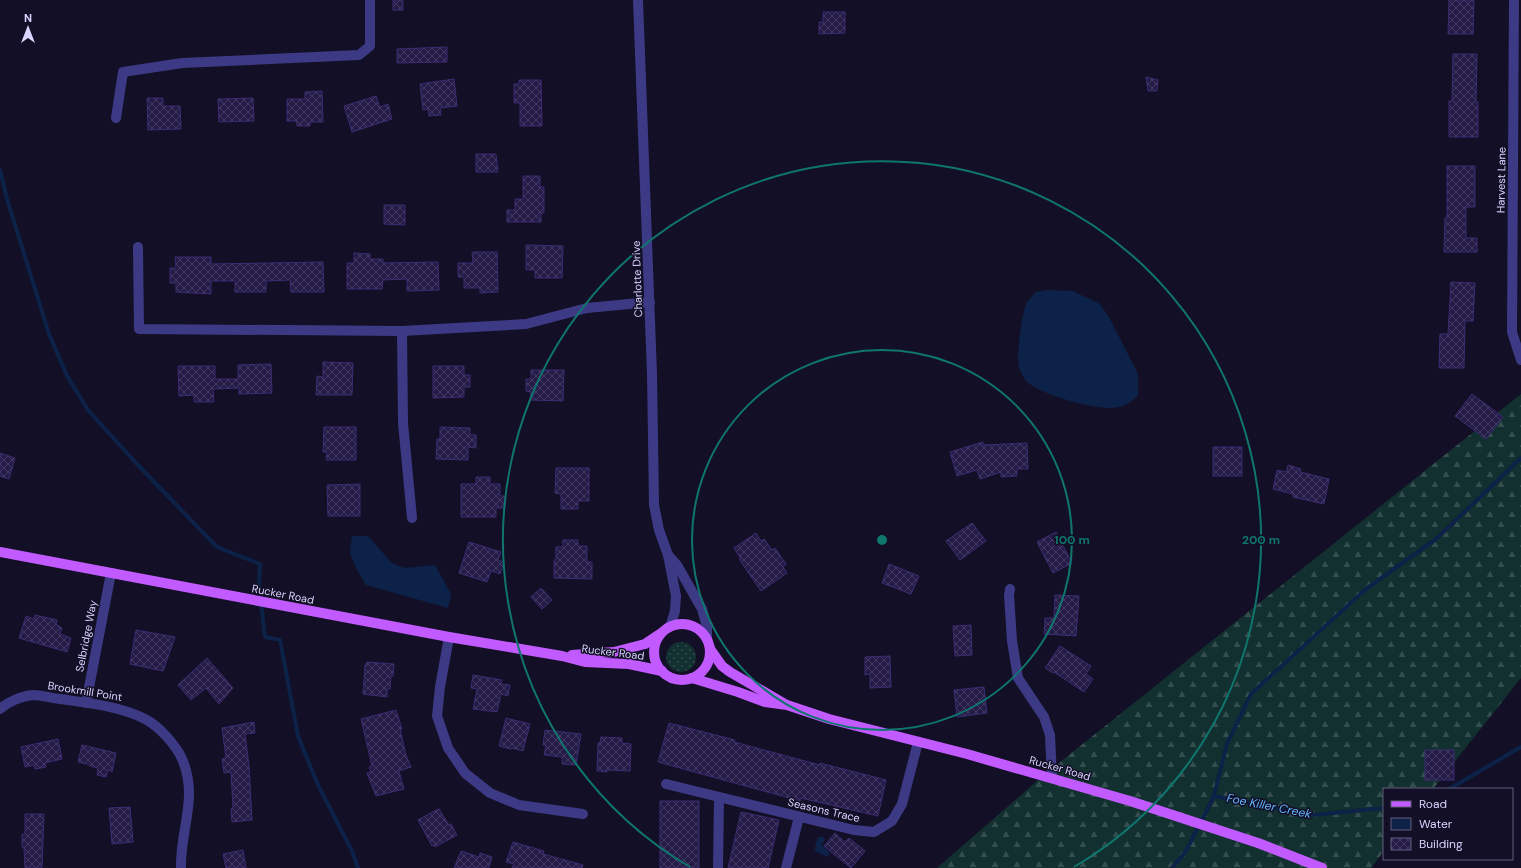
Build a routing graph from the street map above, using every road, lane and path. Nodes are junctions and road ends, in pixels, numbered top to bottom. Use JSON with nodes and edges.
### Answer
{"nodes":[{"id":1,"x":370,"y":0,"type":"edge"},
{"id":2,"x":638,"y":0,"type":"edge"},
{"id":3,"x":1514,"y":0,"type":"edge"},
{"id":4,"x":116,"y":118,"type":"dead end"},
{"id":5,"x":1517,"y":148,"type":"edge"},
{"id":6,"x":138,"y":247,"type":"dead end"},
{"id":7,"x":650,"y":302,"type":"junction"},
{"id":8,"x":402,"y":331,"type":"junction"},
{"id":9,"x":1521,"y":360,"type":"edge"},
{"id":10,"x":412,"y":518,"type":"dead end"},
{"id":11,"x":0,"y":552,"type":"edge"},
{"id":12,"x":668,"y":555,"type":"junction"},
{"id":13,"x":111,"y":573,"type":"junction"},
{"id":14,"x":1010,"y":589,"type":"dead end"},
{"id":15,"x":666,"y":630,"type":"junction"},
{"id":16,"x":449,"y":637,"type":"junction"},
{"id":17,"x":708,"y":644,"type":"junction"},
{"id":18,"x":562,"y":656,"type":"junction"},
{"id":19,"x":662,"y":671,"type":"junction"},
{"id":20,"x":692,"y":678,"type":"junction"},
{"id":21,"x":86,"y":703,"type":"junction"},
{"id":22,"x":786,"y":705,"type":"junction"},
{"id":23,"x":0,"y":708,"type":"edge"},
{"id":24,"x":918,"y":742,"type":"junction"},
{"id":25,"x":1052,"y":778,"type":"junction"},
{"id":26,"x":666,"y":784,"type":"dead end"},
{"id":27,"x":720,"y":797,"type":"junction"},
{"id":28,"x":583,"y":814,"type":"dead end"},
{"id":29,"x":799,"y":817,"type":"junction"},
{"id":30,"x":181,"y":868,"type":"edge"},
{"id":31,"x":718,"y":868,"type":"edge"},
{"id":32,"x":786,"y":868,"type":"edge"},
{"id":33,"x":1322,"y":868,"type":"edge"}],
"edges":[{"from":1,"to":4,"type":"street"},
{"from":2,"to":7,"type":"street","name":"Charlotte Drive"},
{"from":3,"to":5,"type":"street","name":"Harvest Lane"},
{"from":5,"to":9,"type":"street","name":"Harvest Lane"},
{"from":6,"to":8,"type":"street"},
{"from":7,"to":8,"type":"street"},
{"from":7,"to":12,"type":"street","name":"Charlotte Drive"},
{"from":8,"to":10,"type":"street"},
{"from":11,"to":13,"type":"main road","name":"Rucker Road"},
{"from":12,"to":15,"type":"street","name":"Charlotte Drive"},
{"from":12,"to":17,"type":"street","name":"Charlotte Drive"},
{"from":13,"to":16,"type":"main road","name":"Rucker Road"},
{"from":13,"to":21,"type":"street","name":"Selbridge Way"},
{"from":14,"to":25,"type":"street"},
{"from":15,"to":17,"type":"main road"},
{"from":15,"to":18,"type":"main road","name":"Rucker Road"},
{"from":15,"to":19,"type":"main road"},
{"from":16,"to":18,"type":"main road","name":"Rucker Road"},
{"from":16,"to":28,"type":"street"},
{"from":17,"to":20,"type":"main road"},
{"from":17,"to":22,"type":"main road","name":"Rucker Road"},
{"from":18,"to":19,"type":"main road","name":"Rucker Road"},
{"from":19,"to":20,"type":"main road"},
{"from":20,"to":22,"type":"main road","name":"Rucker Road"},
{"from":21,"to":23,"type":"street","name":"Brookmill Point"},
{"from":21,"to":30,"type":"street","name":"Brookmill Point"},
{"from":22,"to":24,"type":"main road","name":"Rucker Road"},
{"from":24,"to":25,"type":"main road","name":"Rucker Road"},
{"from":24,"to":29,"type":"street","name":"Seasons Trace"},
{"from":25,"to":33,"type":"main road","name":"Rucker Road"},
{"from":26,"to":27,"type":"street","name":"Seasons Trace"},
{"from":27,"to":29,"type":"street","name":"Seasons Trace"},
{"from":27,"to":31,"type":"street"},
{"from":29,"to":32,"type":"street"}]}
